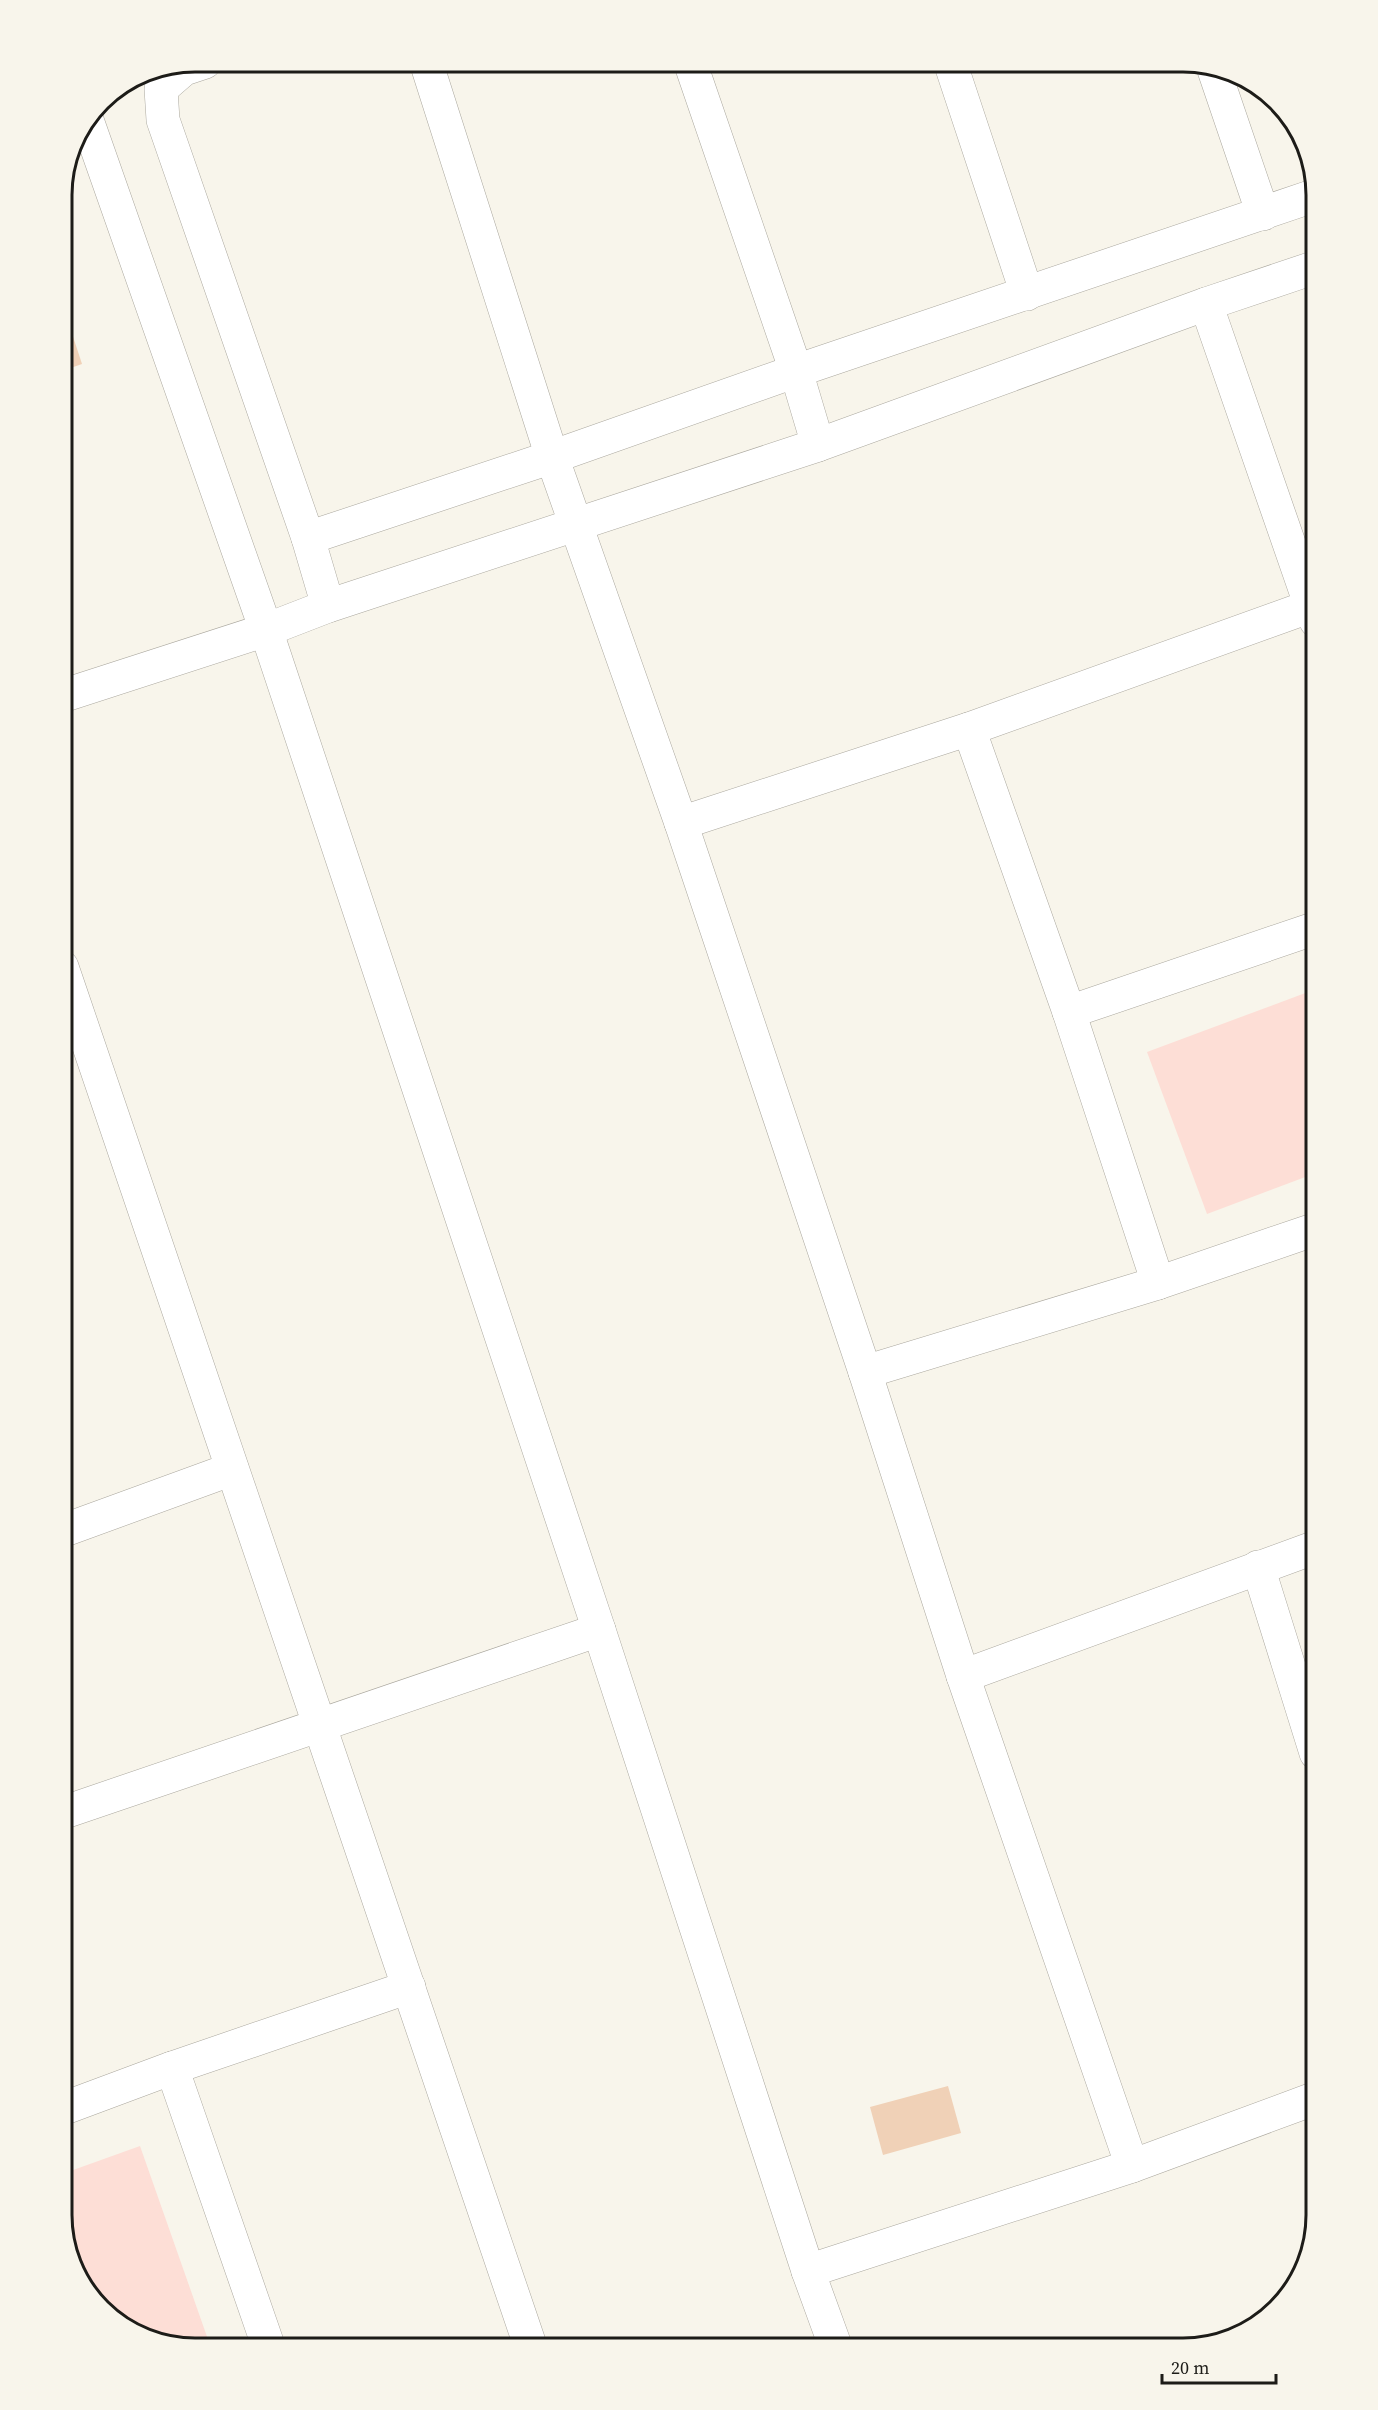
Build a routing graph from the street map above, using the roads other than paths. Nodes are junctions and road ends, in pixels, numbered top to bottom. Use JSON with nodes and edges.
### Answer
{"nodes":[{"id":1,"x":429,"y":72,"type":"edge"},
{"id":2,"x":693,"y":72,"type":"edge"},
{"id":3,"x":953,"y":72,"type":"edge"},
{"id":4,"x":179,"y":73,"type":"edge"},
{"id":5,"x":1216,"y":77,"type":"edge"},
{"id":6,"x":91,"y":131,"type":"edge"},
{"id":7,"x":1306,"y":199,"type":"edge"},
{"id":8,"x":1263,"y":214,"type":"junction"},
{"id":9,"x":1306,"y":271,"type":"edge"},
{"id":10,"x":1027,"y":294,"type":"junction"},
{"id":11,"x":1206,"y":304,"type":"junction"},
{"id":12,"x":796,"y":371,"type":"junction"},
{"id":13,"x":818,"y":445,"type":"junction"},
{"id":14,"x":552,"y":457,"type":"junction"},
{"id":15,"x":576,"y":525,"type":"junction"},
{"id":16,"x":308,"y":538,"type":"junction"},
{"id":17,"x":1306,"y":590,"type":"edge"},
{"id":18,"x":328,"y":606,"type":"junction"},
{"id":19,"x":1306,"y":616,"type":"edge"},
{"id":20,"x":266,"y":630,"type":"junction"},
{"id":21,"x":72,"y":693,"type":"edge"},
{"id":22,"x":969,"y":729,"type":"junction"},
{"id":23,"x":681,"y":823,"type":"junction"},
{"id":24,"x":1306,"y":932,"type":"edge"},
{"id":25,"x":72,"y":1002,"type":"edge"},
{"id":26,"x":1069,"y":1012,"type":"junction"},
{"id":27,"x":1306,"y":1233,"type":"edge"},
{"id":28,"x":1158,"y":1283,"type":"junction"},
{"id":29,"x":865,"y":1372,"type":"junction"},
{"id":30,"x":232,"y":1469,"type":"junction"},
{"id":31,"x":72,"y":1527,"type":"edge"},
{"id":32,"x":1306,"y":1551,"type":"edge"},
{"id":33,"x":1258,"y":1567,"type":"junction"},
{"id":34,"x":599,"y":1630,"type":"junction"},
{"id":35,"x":963,"y":1676,"type":"junction"},
{"id":36,"x":1306,"y":1718,"type":"edge"},
{"id":37,"x":320,"y":1724,"type":"junction"},
{"id":38,"x":72,"y":1810,"type":"edge"},
{"id":39,"x":409,"y":1987,"type":"junction"},
{"id":40,"x":172,"y":2068,"type":"junction"},
{"id":41,"x":1306,"y":2102,"type":"edge"},
{"id":42,"x":72,"y":2105,"type":"edge"},
{"id":43,"x":1132,"y":2166,"type":"junction"},
{"id":44,"x":808,"y":2271,"type":"junction"},
{"id":45,"x":266,"y":2338,"type":"edge"},
{"id":46,"x":528,"y":2338,"type":"edge"},
{"id":47,"x":832,"y":2338,"type":"edge"}],
"edges":[{"from":1,"to":14,"type":"street"},
{"from":2,"to":12,"type":"street"},
{"from":3,"to":10,"type":"street"},
{"from":4,"to":16,"type":"street"},
{"from":5,"to":8,"type":"street"},
{"from":6,"to":20,"type":"street"},
{"from":7,"to":8,"type":"street"},
{"from":8,"to":10,"type":"street"},
{"from":9,"to":11,"type":"street"},
{"from":10,"to":12,"type":"street"},
{"from":11,"to":13,"type":"street"},
{"from":11,"to":17,"type":"street"},
{"from":12,"to":13,"type":"street"},
{"from":12,"to":14,"type":"street"},
{"from":13,"to":15,"type":"street"},
{"from":14,"to":15,"type":"street"},
{"from":14,"to":16,"type":"street"},
{"from":15,"to":18,"type":"street"},
{"from":15,"to":23,"type":"street"},
{"from":16,"to":18,"type":"street"},
{"from":18,"to":20,"type":"street"},
{"from":19,"to":22,"type":"street"},
{"from":20,"to":21,"type":"street"},
{"from":20,"to":34,"type":"street"},
{"from":22,"to":23,"type":"street"},
{"from":22,"to":26,"type":"street"},
{"from":23,"to":29,"type":"street"},
{"from":24,"to":26,"type":"street"},
{"from":25,"to":30,"type":"street"},
{"from":26,"to":28,"type":"street"},
{"from":27,"to":28,"type":"street"},
{"from":28,"to":29,"type":"street"},
{"from":29,"to":35,"type":"street"},
{"from":30,"to":31,"type":"street"},
{"from":30,"to":37,"type":"street"},
{"from":32,"to":33,"type":"street"},
{"from":33,"to":35,"type":"street"},
{"from":33,"to":36,"type":"street"},
{"from":34,"to":37,"type":"street"},
{"from":34,"to":44,"type":"street"},
{"from":35,"to":43,"type":"street"},
{"from":37,"to":38,"type":"street"},
{"from":37,"to":39,"type":"street"},
{"from":39,"to":40,"type":"street"},
{"from":39,"to":46,"type":"street"},
{"from":40,"to":42,"type":"street"},
{"from":40,"to":45,"type":"street"},
{"from":41,"to":43,"type":"street"},
{"from":43,"to":44,"type":"street"},
{"from":44,"to":47,"type":"street"}]}
